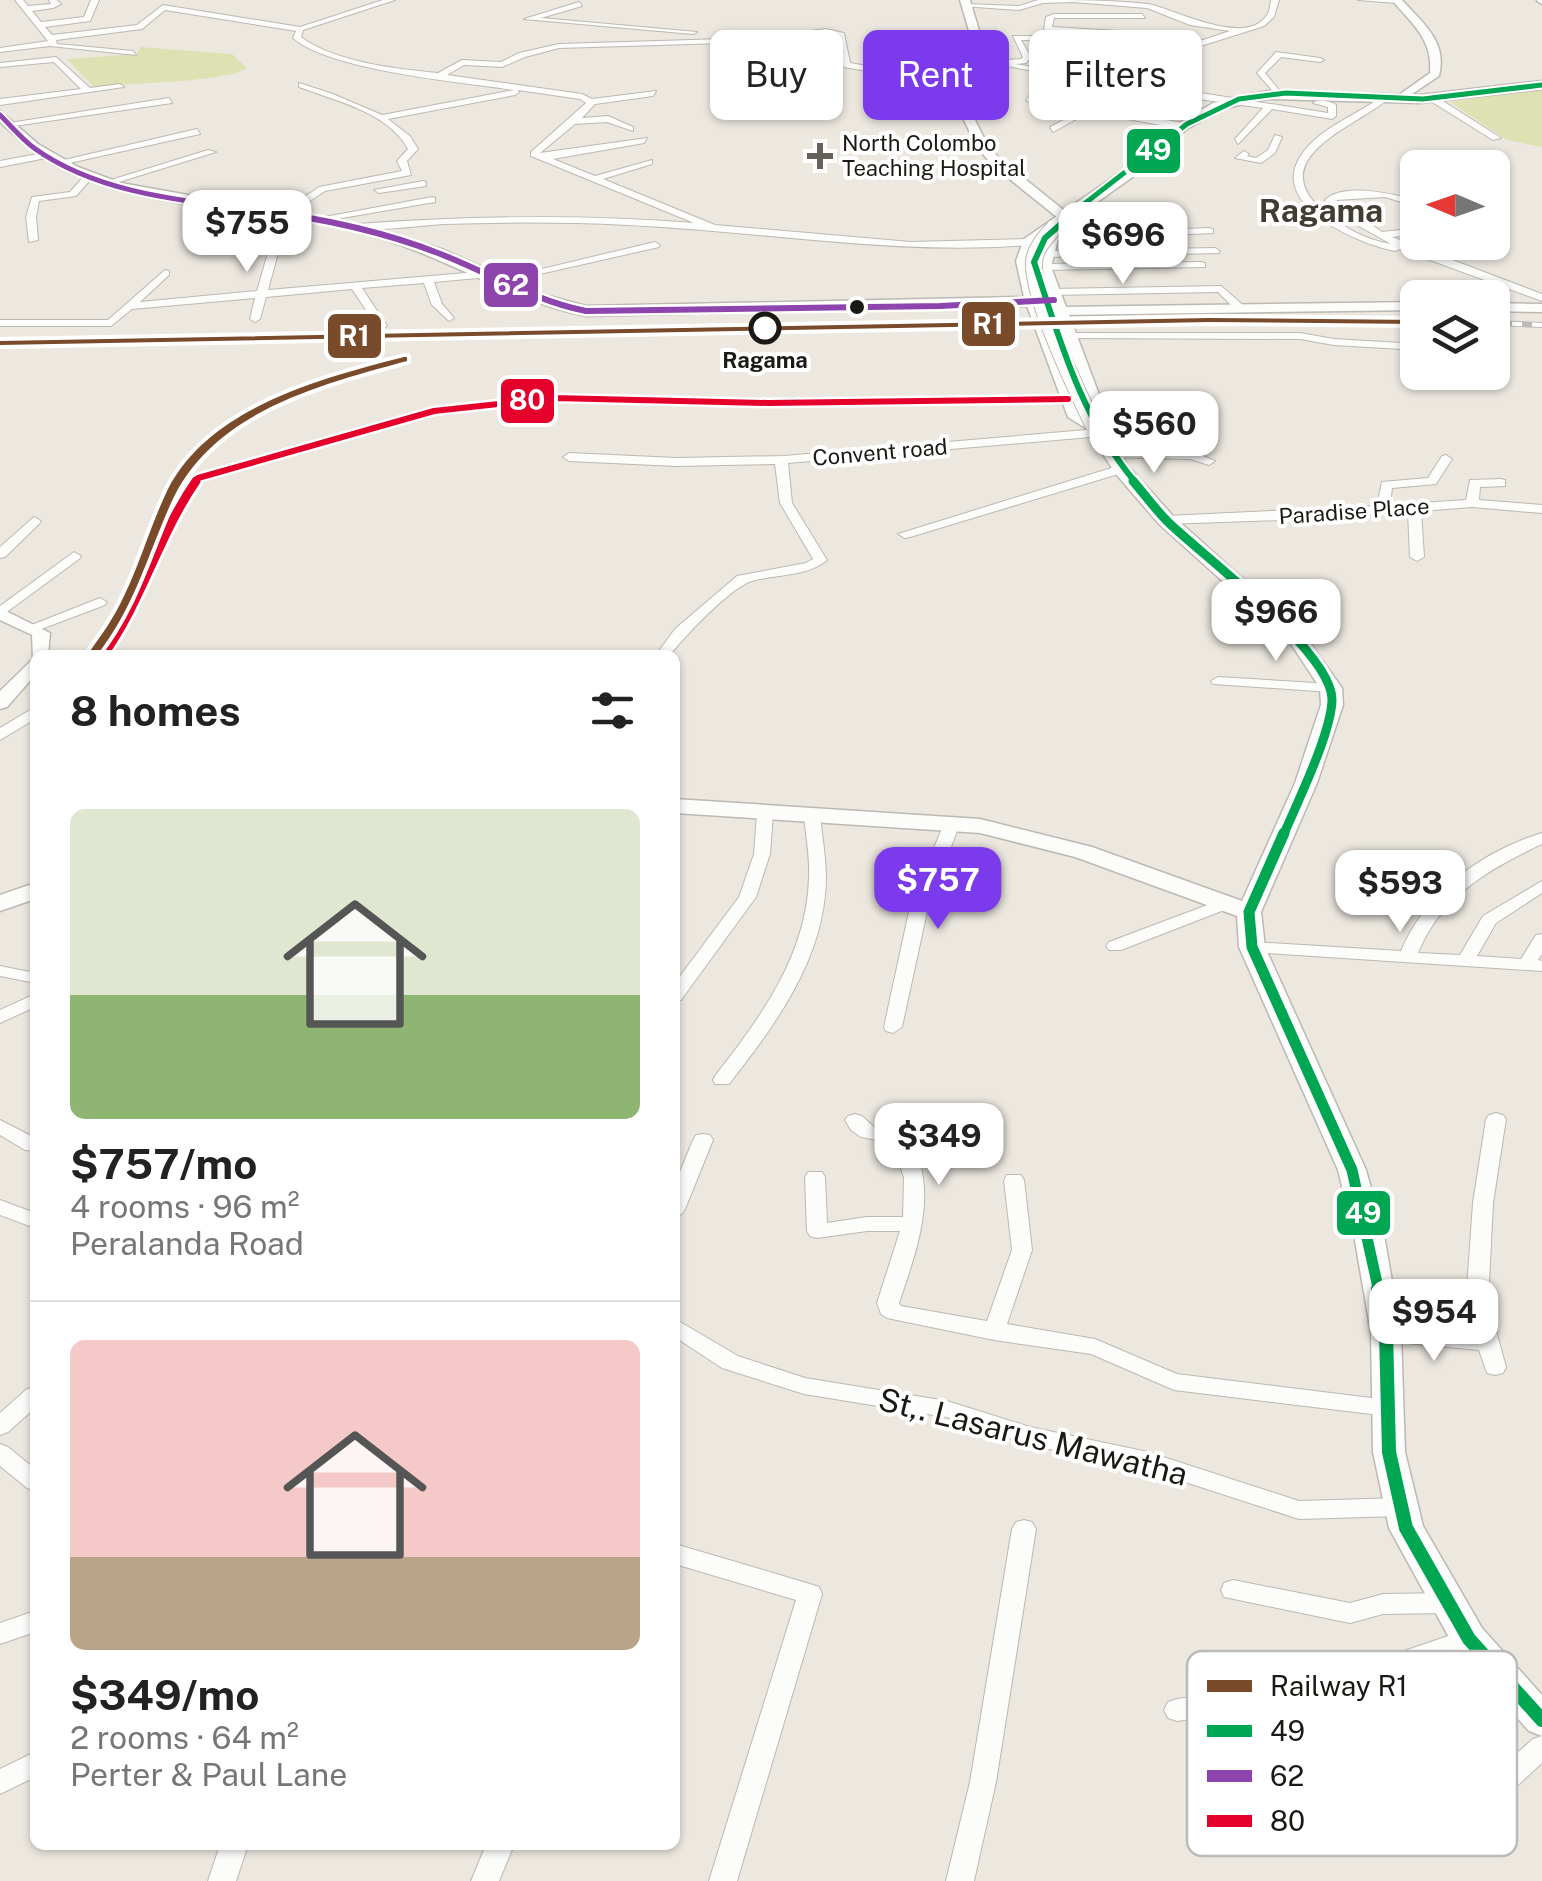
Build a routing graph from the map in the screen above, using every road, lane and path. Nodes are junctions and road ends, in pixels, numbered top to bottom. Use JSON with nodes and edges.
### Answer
{"nodes":[{"id":1,"x":19,"y":0,"type":"edge"},
{"id":2,"x":53,"y":0,"type":"edge"},
{"id":3,"x":95,"y":0,"type":"edge"},
{"id":4,"x":174,"y":0,"type":"edge"},
{"id":5,"x":392,"y":0,"type":"edge"},
{"id":6,"x":1275,"y":0,"type":"edge"},
{"id":7,"x":1362,"y":0,"type":"edge"},
{"id":8,"x":1397,"y":0,"type":"edge"},
{"id":9,"x":966,"y":3,"type":"edge"},
{"id":10,"x":579,"y":4,"type":"dead end"},
{"id":11,"x":163,"y":8,"type":"junction"},
{"id":12,"x":1000,"y":8,"type":"junction"},
{"id":13,"x":26,"y":9,"type":"junction"},
{"id":14,"x":1142,"y":16,"type":"dead end"},
{"id":15,"x":39,"y":25,"type":"junction"},
{"id":16,"x":300,"y":29,"type":"junction"},
{"id":17,"x":974,"y":30,"type":"edge"},
{"id":18,"x":1051,"y":30,"type":"edge"},
{"id":19,"x":1242,"y":31,"type":"junction"},
{"id":20,"x":710,"y":33,"type":"edge"},
{"id":21,"x":1029,"y":37,"type":"edge"},
{"id":22,"x":1016,"y":38,"type":"junction"},
{"id":23,"x":710,"y":40,"type":"edge"},
{"id":24,"x":51,"y":42,"type":"junction"},
{"id":25,"x":1202,"y":43,"type":"edge"},
{"id":26,"x":0,"y":50,"type":"edge"},
{"id":27,"x":133,"y":53,"type":"dead end"},
{"id":28,"x":843,"y":55,"type":"edge"},
{"id":29,"x":1320,"y":60,"type":"dead end"},
{"id":30,"x":1009,"y":64,"type":"edge"},
{"id":31,"x":0,"y":65,"type":"edge"},
{"id":32,"x":863,"y":69,"type":"edge"},
{"id":33,"x":440,"y":76,"type":"junction"},
{"id":34,"x":302,"y":85,"type":"dead end"},
{"id":35,"x":1542,"y":85,"type":"edge"},
{"id":36,"x":120,"y":86,"type":"dead end"},
{"id":37,"x":588,"y":86,"type":"dead end"},
{"id":38,"x":633,"y":88,"type":"dead end"},
{"id":39,"x":88,"y":91,"type":"junction"},
{"id":40,"x":522,"y":91,"type":"junction"},
{"id":41,"x":653,"y":92,"type":"dead end"},
{"id":42,"x":1279,"y":95,"type":"junction"},
{"id":43,"x":1202,"y":97,"type":"edge"},
{"id":44,"x":583,"y":98,"type":"junction"},
{"id":45,"x":1432,"y":98,"type":"junction"},
{"id":46,"x":1384,"y":99,"type":"junction"},
{"id":47,"x":1400,"y":99,"type":"junction"},
{"id":48,"x":1232,"y":101,"type":"junction"},
{"id":49,"x":0,"y":102,"type":"edge"},
{"id":50,"x":1317,"y":103,"type":"dead end"},
{"id":51,"x":169,"y":105,"type":"dead end"},
{"id":52,"x":1268,"y":106,"type":"junction"},
{"id":53,"x":378,"y":118,"type":"junction"},
{"id":54,"x":970,"y":120,"type":"edge"},
{"id":55,"x":1068,"y":120,"type":"edge"},
{"id":56,"x":1130,"y":120,"type":"edge"},
{"id":57,"x":1139,"y":120,"type":"edge"},
{"id":58,"x":568,"y":122,"type":"junction"},
{"id":59,"x":1160,"y":123,"type":"junction"},
{"id":60,"x":8,"y":125,"type":"edge"},
{"id":61,"x":1183,"y":126,"type":"junction"},
{"id":62,"x":1116,"y":127,"type":"dead end"},
{"id":63,"x":630,"y":129,"type":"dead end"},
{"id":64,"x":1054,"y":129,"type":"dead end"},
{"id":65,"x":198,"y":132,"type":"dead end"},
{"id":66,"x":1143,"y":132,"type":"dead end"},
{"id":67,"x":1278,"y":138,"type":"dead end"},
{"id":68,"x":1496,"y":138,"type":"dead end"},
{"id":69,"x":644,"y":140,"type":"dead end"},
{"id":70,"x":1238,"y":141,"type":"dead end"},
{"id":71,"x":211,"y":152,"type":"dead end"},
{"id":72,"x":1244,"y":154,"type":"dead end"},
{"id":73,"x":540,"y":158,"type":"junction"},
{"id":74,"x":49,"y":159,"type":"junction"},
{"id":75,"x":649,"y":162,"type":"dead end"},
{"id":76,"x":0,"y":164,"type":"edge"},
{"id":77,"x":88,"y":177,"type":"junction"},
{"id":78,"x":597,"y":178,"type":"junction"},
{"id":79,"x":106,"y":183,"type":"junction"},
{"id":80,"x":423,"y":184,"type":"dead end"},
{"id":81,"x":320,"y":190,"type":"junction"},
{"id":82,"x":1400,"y":198,"type":"edge"},
{"id":83,"x":432,"y":200,"type":"dead end"},
{"id":84,"x":289,"y":212,"type":"junction"},
{"id":85,"x":319,"y":219,"type":"junction"},
{"id":86,"x":357,"y":227,"type":"junction"},
{"id":87,"x":1059,"y":227,"type":"junction"},
{"id":88,"x":714,"y":228,"type":"junction"},
{"id":89,"x":1209,"y":230,"type":"dead end"},
{"id":90,"x":1400,"y":233,"type":"edge"},
{"id":91,"x":1382,"y":236,"type":"junction"},
{"id":92,"x":1125,"y":237,"type":"junction"},
{"id":93,"x":33,"y":240,"type":"dead end"},
{"id":94,"x":276,"y":242,"type":"dead end"},
{"id":95,"x":1029,"y":242,"type":"junction"},
{"id":96,"x":1400,"y":244,"type":"edge"},
{"id":97,"x":656,"y":245,"type":"dead end"},
{"id":98,"x":1400,"y":248,"type":"edge"},
{"id":99,"x":1214,"y":252,"type":"dead end"},
{"id":100,"x":1133,"y":253,"type":"junction"},
{"id":101,"x":1045,"y":260,"type":"junction"},
{"id":102,"x":1442,"y":260,"type":"edge"},
{"id":103,"x":1201,"y":265,"type":"dead end"},
{"id":104,"x":1140,"y":266,"type":"junction"},
{"id":105,"x":165,"y":273,"type":"dead end"},
{"id":106,"x":494,"y":277,"type":"junction"},
{"id":107,"x":427,"y":278,"type":"junction"},
{"id":108,"x":354,"y":285,"type":"junction"},
{"id":109,"x":1194,"y":286,"type":"junction"},
{"id":110,"x":1151,"y":288,"type":"junction"},
{"id":111,"x":264,"y":293,"type":"junction"},
{"id":112,"x":1054,"y":298,"type":"junction"},
{"id":113,"x":1542,"y":298,"type":"edge"},
{"id":114,"x":128,"y":306,"type":"junction"},
{"id":115,"x":1034,"y":306,"type":"junction"},
{"id":116,"x":1400,"y":306,"type":"edge"},
{"id":117,"x":1510,"y":307,"type":"edge"},
{"id":118,"x":1240,"y":308,"type":"junction"},
{"id":119,"x":1542,"y":308,"type":"edge"},
{"id":120,"x":1200,"y":309,"type":"junction"},
{"id":121,"x":1162,"y":310,"type":"junction"},
{"id":122,"x":449,"y":318,"type":"dead end"},
{"id":123,"x":255,"y":319,"type":"dead end"},
{"id":124,"x":0,"y":323,"type":"edge"},
{"id":125,"x":382,"y":326,"type":"dead end"},
{"id":126,"x":1068,"y":336,"type":"junction"},
{"id":127,"x":1400,"y":346,"type":"edge"},
{"id":128,"x":1068,"y":399,"type":"junction"},
{"id":129,"x":1106,"y":446,"type":"junction"},
{"id":130,"x":569,"y":457,"type":"dead end"},
{"id":131,"x":1446,"y":459,"type":"dead end"},
{"id":132,"x":784,"y":460,"type":"junction"},
{"id":133,"x":1209,"y":461,"type":"dead end"},
{"id":134,"x":1501,"y":483,"type":"dead end"},
{"id":135,"x":1472,"y":504,"type":"junction"},
{"id":136,"x":1414,"y":506,"type":"junction"},
{"id":137,"x":1383,"y":507,"type":"junction"},
{"id":138,"x":1542,"y":509,"type":"edge"},
{"id":139,"x":1166,"y":520,"type":"junction"},
{"id":140,"x":34,"y":521,"type":"dead end"},
{"id":141,"x":906,"y":534,"type":"dead end"},
{"id":142,"x":0,"y":554,"type":"edge"},
{"id":143,"x":74,"y":556,"type":"dead end"},
{"id":144,"x":1417,"y":558,"type":"dead end"},
{"id":145,"x":100,"y":602,"type":"dead end"},
{"id":146,"x":0,"y":613,"type":"edge"},
{"id":147,"x":31,"y":628,"type":"junction"},
{"id":148,"x":39,"y":650,"type":"edge"},
{"id":149,"x":108,"y":650,"type":"edge"},
{"id":150,"x":667,"y":650,"type":"edge"},
{"id":151,"x":30,"y":669,"type":"edge"},
{"id":152,"x":1218,"y":681,"type":"dead end"},
{"id":153,"x":1331,"y":688,"type":"junction"},
{"id":154,"x":0,"y":702,"type":"edge"},
{"id":155,"x":30,"y":715,"type":"edge"},
{"id":156,"x":0,"y":735,"type":"edge"},
{"id":157,"x":680,"y":806,"type":"edge"},
{"id":158,"x":766,"y":813,"type":"junction"},
{"id":159,"x":812,"y":816,"type":"junction"},
{"id":160,"x":951,"y":826,"type":"junction"},
{"id":161,"x":1542,"y":838,"type":"edge"},
{"id":162,"x":1542,"y":886,"type":"edge"},
{"id":163,"x":30,"y":892,"type":"edge"},
{"id":164,"x":0,"y":904,"type":"edge"},
{"id":165,"x":1238,"y":908,"type":"junction"},
{"id":166,"x":1542,"y":938,"type":"edge"},
{"id":167,"x":1115,"y":946,"type":"dead end"},
{"id":168,"x":1252,"y":947,"type":"junction"},
{"id":169,"x":1467,"y":958,"type":"junction"},
{"id":170,"x":1408,"y":960,"type":"junction"},
{"id":171,"x":1534,"y":965,"type":"edge"},
{"id":172,"x":0,"y":971,"type":"edge"},
{"id":173,"x":30,"y":977,"type":"edge"},
{"id":174,"x":680,"y":989,"type":"edge"},
{"id":175,"x":30,"y":1002,"type":"edge"},
{"id":176,"x":0,"y":1017,"type":"edge"},
{"id":177,"x":893,"y":1027,"type":"dead end"},
{"id":178,"x":722,"y":1080,"type":"dead end"},
{"id":179,"x":1496,"y":1119,"type":"dead end"},
{"id":180,"x":856,"y":1120,"type":"dead end"},
{"id":181,"x":0,"y":1126,"type":"edge"},
{"id":182,"x":703,"y":1140,"type":"dead end"},
{"id":183,"x":30,"y":1143,"type":"edge"},
{"id":184,"x":815,"y":1176,"type":"dead end"},
{"id":185,"x":1014,"y":1180,"type":"dead end"},
{"id":186,"x":680,"y":1197,"type":"edge"},
{"id":187,"x":0,"y":1207,"type":"edge"},
{"id":188,"x":30,"y":1219,"type":"edge"},
{"id":189,"x":914,"y":1224,"type":"junction"},
{"id":190,"x":680,"y":1330,"type":"edge"},
{"id":191,"x":994,"y":1332,"type":"junction"},
{"id":192,"x":1386,"y":1332,"type":"junction"},
{"id":193,"x":1488,"y":1343,"type":"junction"},
{"id":194,"x":1495,"y":1367,"type":"dead end"},
{"id":195,"x":30,"y":1399,"type":"edge"},
{"id":196,"x":1388,"y":1408,"type":"junction"},
{"id":197,"x":0,"y":1426,"type":"edge"},
{"id":198,"x":0,"y":1452,"type":"edge"},
{"id":199,"x":30,"y":1478,"type":"edge"},
{"id":200,"x":1401,"y":1507,"type":"junction"},
{"id":201,"x":1024,"y":1529,"type":"dead end"},
{"id":202,"x":680,"y":1555,"type":"edge"},
{"id":203,"x":1232,"y":1590,"type":"dead end"},
{"id":204,"x":1448,"y":1603,"type":"junction"},
{"id":205,"x":30,"y":1623,"type":"edge"},
{"id":206,"x":0,"y":1634,"type":"edge"},
{"id":207,"x":1468,"y":1640,"type":"junction"},
{"id":208,"x":1436,"y":1651,"type":"edge"},
{"id":209,"x":1478,"y":1651,"type":"edge"},
{"id":210,"x":1517,"y":1693,"type":"edge"},
{"id":211,"x":1187,"y":1709,"type":"edge"},
{"id":212,"x":1177,"y":1710,"type":"dead end"},
{"id":213,"x":1542,"y":1720,"type":"edge"},
{"id":214,"x":1542,"y":1746,"type":"edge"},
{"id":215,"x":30,"y":1767,"type":"edge"},
{"id":216,"x":1517,"y":1769,"type":"edge"},
{"id":217,"x":0,"y":1782,"type":"edge"},
{"id":218,"x":232,"y":1850,"type":"edge"},
{"id":219,"x":498,"y":1850,"type":"edge"},
{"id":220,"x":222,"y":1881,"type":"edge"},
{"id":221,"x":486,"y":1881,"type":"edge"},
{"id":222,"x":724,"y":1881,"type":"edge"},
{"id":223,"x":960,"y":1881,"type":"edge"}],
"edges":[{"from":1,"to":13,"type":"street"},
{"from":2,"to":13,"type":"street"},
{"from":3,"to":15,"type":"street"},
{"from":4,"to":11,"type":"street"},
{"from":5,"to":16,"type":"street"},
{"from":6,"to":19,"type":"street"},
{"from":7,"to":8,"type":"street"},
{"from":8,"to":47,"type":"street"},
{"from":9,"to":12,"type":"street"},
{"from":9,"to":17,"type":"street"},
{"from":10,"to":20,"type":"street"},
{"from":11,"to":16,"type":"street"},
{"from":11,"to":24,"type":"street"},
{"from":12,"to":19,"type":"street"},
{"from":12,"to":22,"type":"street"},
{"from":13,"to":15,"type":"street"},
{"from":14,"to":18,"type":"street"},
{"from":15,"to":24,"type":"street"},
{"from":16,"to":33,"type":"street"},
{"from":19,"to":25,"type":"street"},
{"from":21,"to":22,"type":"street"},
{"from":22,"to":30,"type":"street"},
{"from":23,"to":33,"type":"street"},
{"from":24,"to":26,"type":"street"},
{"from":24,"to":27,"type":"street"},
{"from":28,"to":32,"type":"street"},
{"from":29,"to":42,"type":"street"},
{"from":31,"to":39,"type":"street"},
{"from":33,"to":40,"type":"street"},
{"from":34,"to":53,"type":"street"},
{"from":35,"to":45,"type":"main road"},
{"from":36,"to":39,"type":"street"},
{"from":37,"to":44,"type":"street"},
{"from":38,"to":44,"type":"street"},
{"from":39,"to":49,"type":"street"},
{"from":40,"to":44,"type":"street"},
{"from":40,"to":53,"type":"street"},
{"from":41,"to":44,"type":"street"},
{"from":42,"to":46,"type":"main road"},
{"from":42,"to":48,"type":"main road"},
{"from":43,"to":48,"type":"street"},
{"from":44,"to":58,"type":"street"},
{"from":45,"to":47,"type":"main road"},
{"from":45,"to":68,"type":"street"},
{"from":46,"to":47,"type":"main road"},
{"from":46,"to":98,"type":"street"},
{"from":48,"to":52,"type":"street"},
{"from":48,"to":61,"type":"main road"},
{"from":50,"to":52,"type":"street"},
{"from":51,"to":60,"type":"street"},
{"from":52,"to":70,"type":"street"},
{"from":53,"to":81,"type":"street"},
{"from":54,"to":87,"type":"street"},
{"from":55,"to":64,"type":"street"},
{"from":56,"to":62,"type":"street"},
{"from":57,"to":59,"type":"street"},
{"from":58,"to":63,"type":"street"},
{"from":58,"to":73,"type":"street"},
{"from":59,"to":61,"type":"street"},
{"from":59,"to":66,"type":"street"},
{"from":60,"to":74,"type":"main road"},
{"from":61,"to":87,"type":"main road"},
{"from":65,"to":74,"type":"street"},
{"from":67,"to":72,"type":"street"},
{"from":69,"to":73,"type":"street"},
{"from":71,"to":79,"type":"street"},
{"from":73,"to":78,"type":"street"},
{"from":74,"to":76,"type":"street"},
{"from":74,"to":77,"type":"main road"},
{"from":75,"to":78,"type":"street"},
{"from":77,"to":79,"type":"main road"},
{"from":77,"to":93,"type":"street"},
{"from":78,"to":88,"type":"street"},
{"from":79,"to":84,"type":"main road"},
{"from":80,"to":81,"type":"street"},
{"from":81,"to":84,"type":"street"},
{"from":82,"to":91,"type":"street"},
{"from":83,"to":85,"type":"street"},
{"from":84,"to":85,"type":"main road"},
{"from":85,"to":86,"type":"main road"},
{"from":86,"to":88,"type":"street"},
{"from":86,"to":106,"type":"main road"},
{"from":87,"to":92,"type":"street"},
{"from":87,"to":95,"type":"main road"},
{"from":87,"to":101,"type":"main road"},
{"from":87,"to":129,"type":"main road","bridge":true},
{"from":88,"to":95,"type":"street"},
{"from":89,"to":92,"type":"street"},
{"from":90,"to":91,"type":"street"},
{"from":91,"to":96,"type":"street"},
{"from":92,"to":100,"type":"street"},
{"from":94,"to":111,"type":"street"},
{"from":95,"to":115,"type":"main road"},
{"from":97,"to":106,"type":"street"},
{"from":99,"to":100,"type":"street"},
{"from":100,"to":101,"type":"street"},
{"from":100,"to":104,"type":"street"},
{"from":101,"to":104,"type":"street"},
{"from":101,"to":112,"type":"main road"},
{"from":102,"to":113,"type":"street"},
{"from":103,"to":104,"type":"street"},
{"from":104,"to":110,"type":"street"},
{"from":105,"to":114,"type":"street"},
{"from":106,"to":107,"type":"street"},
{"from":106,"to":115,"type":"main road"},
{"from":107,"to":108,"type":"street"},
{"from":107,"to":122,"type":"street"},
{"from":108,"to":111,"type":"street"},
{"from":108,"to":125,"type":"street"},
{"from":109,"to":110,"type":"street"},
{"from":109,"to":118,"type":"street"},
{"from":109,"to":120,"type":"street"},
{"from":110,"to":112,"type":"street"},
{"from":110,"to":121,"type":"street"},
{"from":111,"to":114,"type":"street"},
{"from":111,"to":123,"type":"street"},
{"from":112,"to":115,"type":"main road"},
{"from":112,"to":121,"type":"street"},
{"from":112,"to":126,"type":"main road"},
{"from":114,"to":124,"type":"street"},
{"from":115,"to":128,"type":"main road"},
{"from":116,"to":118,"type":"street"},
{"from":117,"to":119,"type":"street"},
{"from":118,"to":120,"type":"street"},
{"from":120,"to":121,"type":"street"},
{"from":126,"to":127,"type":"street"},
{"from":126,"to":129,"type":"main road"},
{"from":128,"to":129,"type":"main road"},
{"from":128,"to":149,"type":"street"},
{"from":129,"to":132,"type":"street","name":"Convent road"},
{"from":129,"to":133,"type":"street"},
{"from":129,"to":139,"type":"main road"},
{"from":129,"to":141,"type":"street"},
{"from":130,"to":132,"type":"street"},
{"from":131,"to":137,"type":"street"},
{"from":132,"to":150,"type":"street","name":"Convent road"},
{"from":134,"to":135,"type":"street"},
{"from":135,"to":136,"type":"street","name":"Paradise Place"},
{"from":135,"to":138,"type":"street","name":"Paradise Place"},
{"from":136,"to":137,"type":"street","name":"Paradise Place"},
{"from":136,"to":144,"type":"street"},
{"from":137,"to":139,"type":"street","name":"Paradise Place"},
{"from":139,"to":153,"type":"main road"},
{"from":140,"to":142,"type":"street"},
{"from":143,"to":146,"type":"street"},
{"from":145,"to":147,"type":"street"},
{"from":146,"to":147,"type":"street"},
{"from":147,"to":148,"type":"street"},
{"from":151,"to":154,"type":"street"},
{"from":152,"to":153,"type":"street"},
{"from":153,"to":165,"type":"main road"},
{"from":155,"to":156,"type":"street"},
{"from":157,"to":158,"type":"main road"},
{"from":158,"to":159,"type":"main road"},
{"from":158,"to":174,"type":"street"},
{"from":159,"to":160,"type":"main road"},
{"from":159,"to":178,"type":"street"},
{"from":160,"to":165,"type":"main road"},
{"from":160,"to":177,"type":"street"},
{"from":161,"to":170,"type":"street"},
{"from":162,"to":169,"type":"street"},
{"from":163,"to":164,"type":"main road"},
{"from":165,"to":167,"type":"street"},
{"from":165,"to":168,"type":"main road"},
{"from":166,"to":171,"type":"street"},
{"from":168,"to":170,"type":"street"},
{"from":168,"to":192,"type":"main road"},
{"from":169,"to":170,"type":"street"},
{"from":169,"to":171,"type":"street"},
{"from":172,"to":173,"type":"street"},
{"from":175,"to":176,"type":"street"},
{"from":179,"to":193,"type":"street"},
{"from":180,"to":189,"type":"street"},
{"from":181,"to":183,"type":"street"},
{"from":182,"to":186,"type":"street"},
{"from":184,"to":189,"type":"street"},
{"from":185,"to":191,"type":"street"},
{"from":187,"to":188,"type":"street"},
{"from":189,"to":191,"type":"street"},
{"from":190,"to":200,"type":"street","name":"St,. Lasarus Mawatha"},
{"from":191,"to":196,"type":"street"},
{"from":192,"to":193,"type":"street"},
{"from":192,"to":196,"type":"main road"},
{"from":193,"to":194,"type":"street"},
{"from":195,"to":197,"type":"street"},
{"from":196,"to":200,"type":"main road"},
{"from":198,"to":199,"type":"street"},
{"from":200,"to":204,"type":"main road"},
{"from":201,"to":223,"type":"street"},
{"from":202,"to":222,"type":"street"},
{"from":203,"to":204,"type":"street"},
{"from":204,"to":207,"type":"main road"},
{"from":205,"to":206,"type":"street"},
{"from":207,"to":208,"type":"street"},
{"from":207,"to":209,"type":"main road"},
{"from":210,"to":213,"type":"main road"},
{"from":211,"to":212,"type":"street"},
{"from":214,"to":216,"type":"street"},
{"from":215,"to":217,"type":"street"},
{"from":218,"to":220,"type":"street"},
{"from":219,"to":221,"type":"street"}]}
